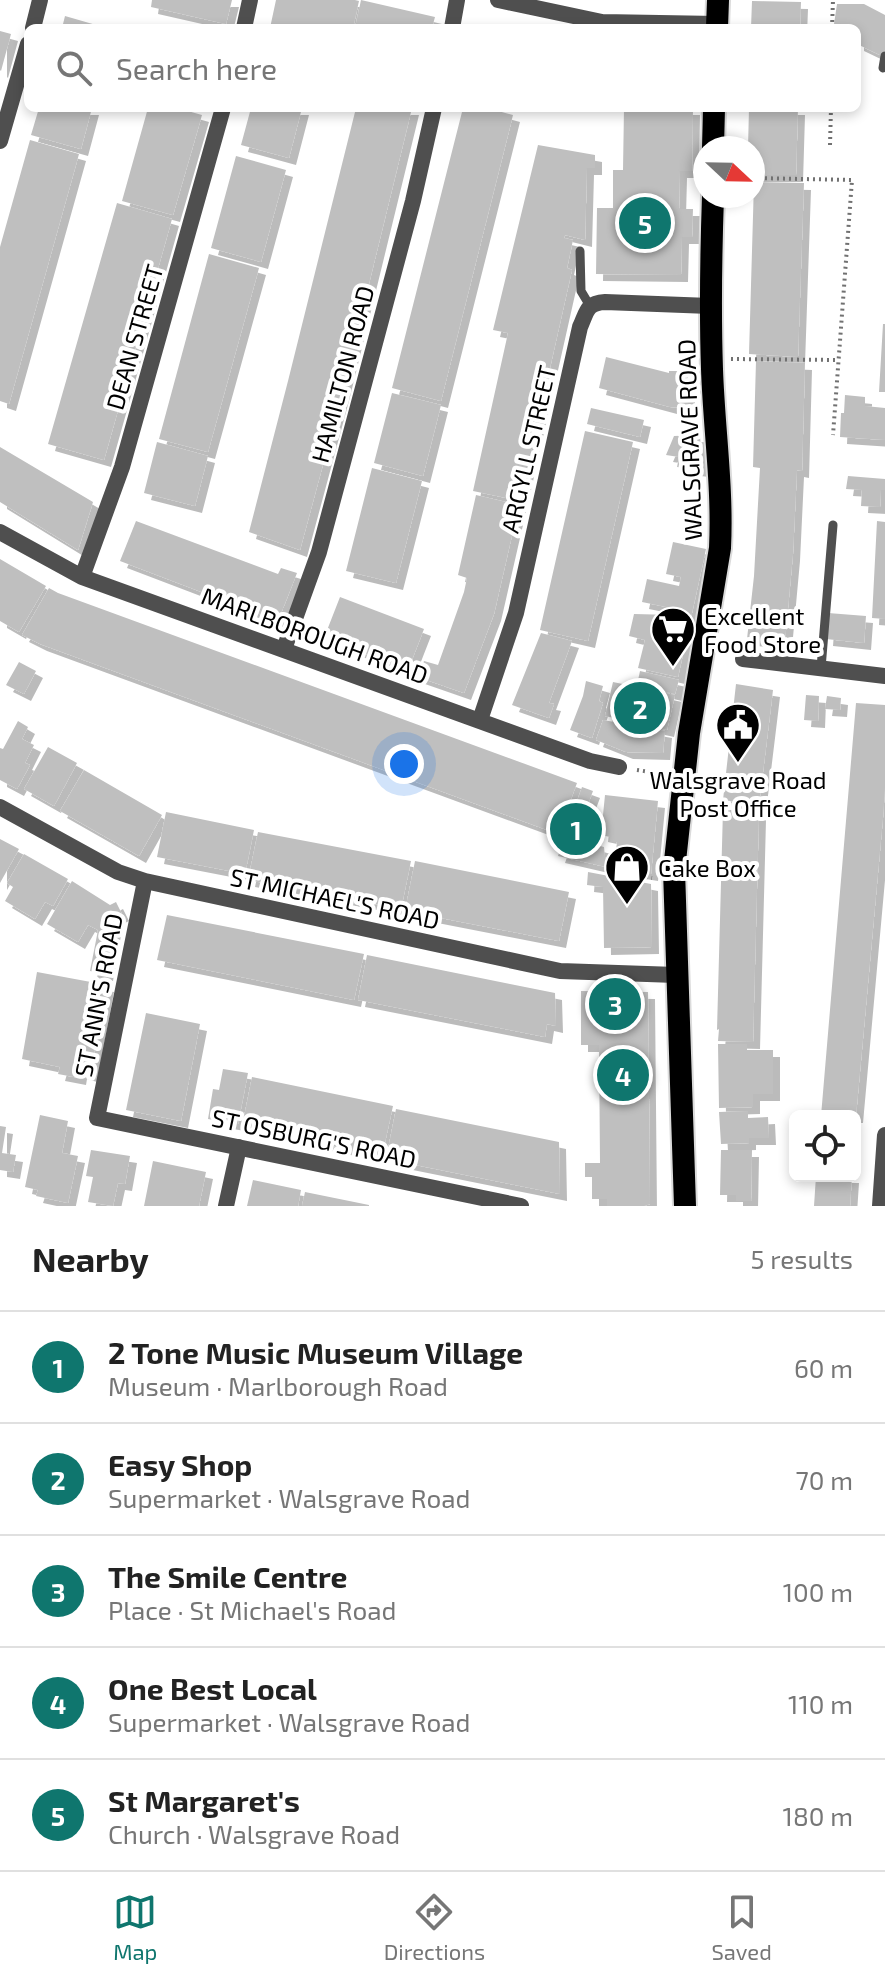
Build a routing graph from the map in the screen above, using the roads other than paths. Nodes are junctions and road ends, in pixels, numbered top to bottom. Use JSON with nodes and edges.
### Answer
{"nodes":[{"id":1,"x":40,"y":0,"type":"edge"},
{"id":2,"x":250,"y":0,"type":"edge"},
{"id":3,"x":457,"y":0,"type":"edge"},
{"id":4,"x":498,"y":0,"type":"edge"},
{"id":5,"x":718,"y":0,"type":"edge"},
{"id":6,"x":34,"y":24,"type":"edge"},
{"id":7,"x":245,"y":24,"type":"edge"},
{"id":8,"x":453,"y":24,"type":"edge"},
{"id":9,"x":660,"y":24,"type":"edge"},
{"id":10,"x":717,"y":24,"type":"edge"},
{"id":11,"x":885,"y":56,"type":"edge"},
{"id":12,"x":24,"y":58,"type":"edge"},
{"id":13,"x":883,"y":68,"type":"edge"},
{"id":14,"x":222,"y":112,"type":"edge"},
{"id":15,"x":433,"y":112,"type":"edge"},
{"id":16,"x":714,"y":112,"type":"edge"},
{"id":17,"x":713,"y":136,"type":"edge"},
{"id":18,"x":0,"y":141,"type":"edge"},
{"id":19,"x":713,"y":208,"type":"edge"},
{"id":20,"x":580,"y":251,"type":"dead end"},
{"id":21,"x":590,"y":306,"type":"junction"},
{"id":22,"x":710,"y":306,"type":"junction"},
{"id":23,"x":833,"y":525,"type":"dead end"},
{"id":24,"x":0,"y":532,"type":"edge"},
{"id":25,"x":82,"y":577,"type":"junction"},
{"id":26,"x":284,"y":649,"type":"junction"},
{"id":27,"x":743,"y":659,"type":"dead end"},
{"id":28,"x":821,"y":668,"type":"junction"},
{"id":29,"x":885,"y":676,"type":"edge"},
{"id":30,"x":480,"y":720,"type":"junction"},
{"id":31,"x":619,"y":767,"type":"dead end"},
{"id":32,"x":0,"y":807,"type":"edge"},
{"id":33,"x":145,"y":881,"type":"junction"},
{"id":34,"x":676,"y":975,"type":"junction"},
{"id":35,"x":97,"y":1118,"type":"joint"},
{"id":36,"x":885,"y":1135,"type":"edge"},
{"id":37,"x":239,"y":1147,"type":"junction"},
{"id":38,"x":226,"y":1206,"type":"edge"},
{"id":39,"x":521,"y":1206,"type":"edge"},
{"id":40,"x":685,"y":1206,"type":"edge"},
{"id":41,"x":880,"y":1206,"type":"edge"}],
"edges":[{"from":1,"to":6,"type":"street"},
{"from":2,"to":7,"type":"street"},
{"from":3,"to":8,"type":"street"},
{"from":4,"to":9,"type":"street"},
{"from":5,"to":10,"type":"highway"},
{"from":11,"to":13,"type":"lane"},
{"from":12,"to":18,"type":"street"},
{"from":14,"to":25,"type":"street","name":"DEAN STREET"},
{"from":15,"to":26,"type":"street","name":"HAMILTON ROAD"},
{"from":16,"to":17,"type":"highway"},
{"from":19,"to":22,"type":"highway","name":"WALSGRAVE ROAD"},
{"from":20,"to":21,"type":"lane"},
{"from":21,"to":22,"type":"street"},
{"from":21,"to":30,"type":"street","name":"ARGYLL STREET"},
{"from":22,"to":34,"type":"highway","name":"WALSGRAVE ROAD"},
{"from":23,"to":28,"type":"lane"},
{"from":24,"to":25,"type":"street","name":"MARLBOROUGH ROAD"},
{"from":25,"to":26,"type":"street","name":"MARLBOROUGH ROAD"},
{"from":26,"to":30,"type":"street","name":"MARLBOROUGH ROAD"},
{"from":27,"to":28,"type":"street"},
{"from":28,"to":29,"type":"street"},
{"from":30,"to":31,"type":"street","name":"MARLBOROUGH ROAD"},
{"from":32,"to":33,"type":"street","name":"ST MICHAEL'S ROAD"},
{"from":33,"to":34,"type":"street","name":"ST MICHAEL'S ROAD"},
{"from":33,"to":35,"type":"street","name":"ST ANN'S ROAD"},
{"from":34,"to":40,"type":"highway","name":"WALSGRAVE ROAD"},
{"from":35,"to":37,"type":"street","name":"ST OSBURG'S ROAD"},
{"from":36,"to":41,"type":"street"},
{"from":37,"to":38,"type":"street"},
{"from":37,"to":39,"type":"street","name":"ST OSBURG'S ROAD"}]}
